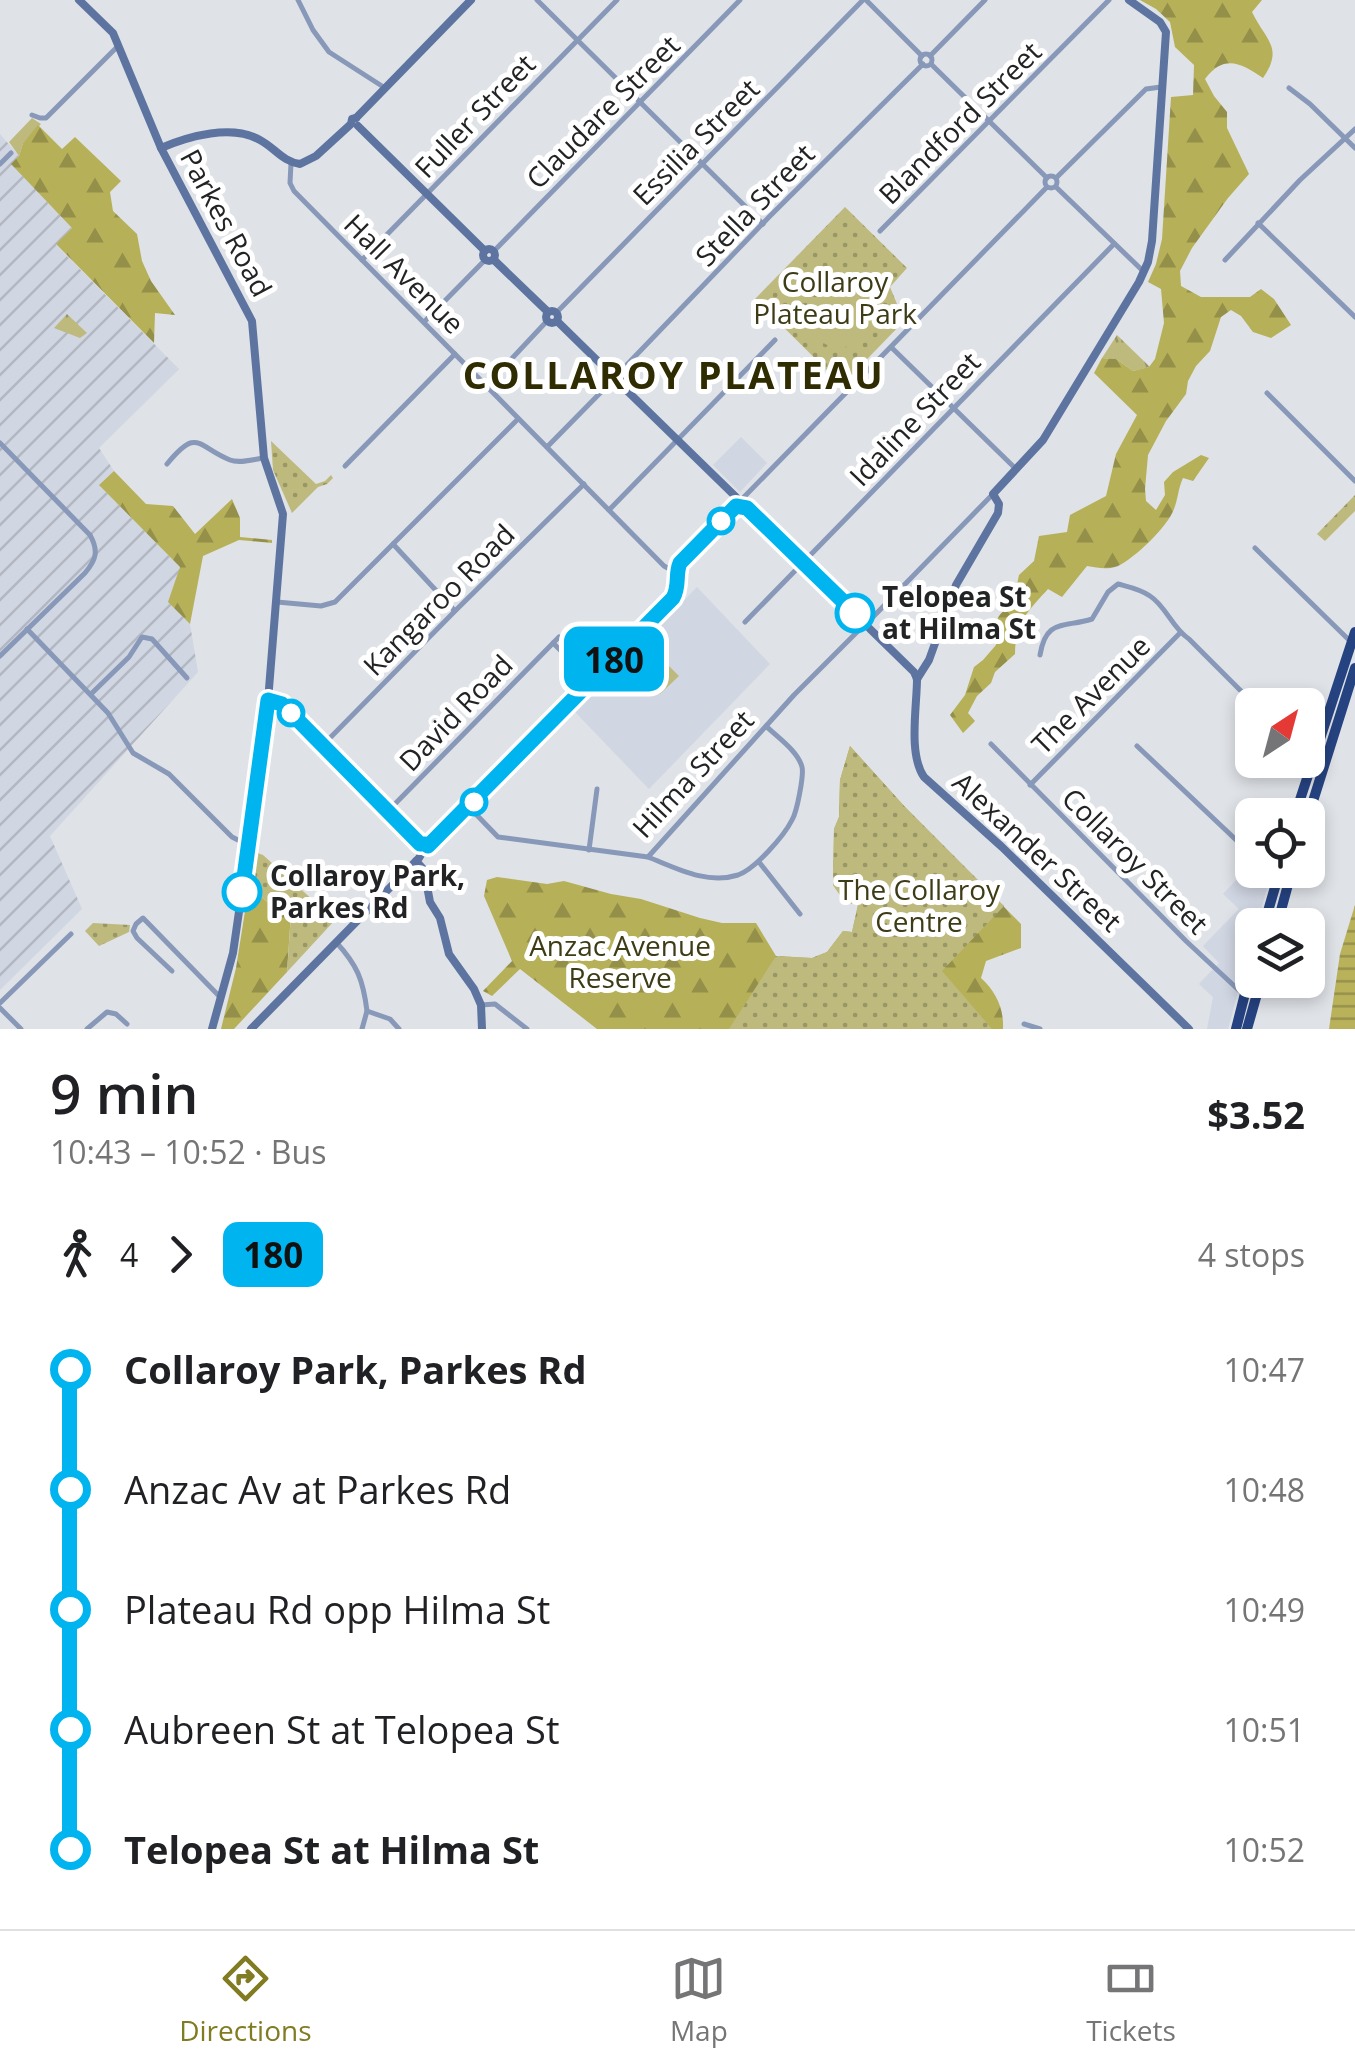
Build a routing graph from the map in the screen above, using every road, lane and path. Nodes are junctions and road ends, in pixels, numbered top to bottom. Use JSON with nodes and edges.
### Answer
{"nodes":[{"id":1,"x":79,"y":0,"type":"edge"},
{"id":2,"x":96,"y":0,"type":"edge"},
{"id":3,"x":298,"y":0,"type":"edge"},
{"id":4,"x":471,"y":0,"type":"edge"},
{"id":5,"x":537,"y":0,"type":"edge"},
{"id":6,"x":617,"y":0,"type":"edge"},
{"id":7,"x":740,"y":0,"type":"edge"},
{"id":8,"x":865,"y":0,"type":"edge"},
{"id":9,"x":986,"y":0,"type":"edge"},
{"id":10,"x":1110,"y":0,"type":"edge"},
{"id":11,"x":1129,"y":0,"type":"edge"},
{"id":12,"x":87,"y":9,"type":"junction"},
{"id":13,"x":578,"y":40,"type":"junction"},
{"id":14,"x":118,"y":45,"type":"junction"},
{"id":15,"x":922,"y":56,"type":"junction"},
{"id":16,"x":930,"y":56,"type":"junction"},
{"id":17,"x":922,"y":64,"type":"junction"},
{"id":18,"x":931,"y":64,"type":"junction"},
{"id":19,"x":1162,"y":87,"type":"junction"},
{"id":20,"x":385,"y":88,"type":"junction"},
{"id":21,"x":1289,"y":88,"type":"dead end"},
{"id":22,"x":641,"y":102,"type":"junction"},
{"id":23,"x":32,"y":114,"type":"dead end"},
{"id":24,"x":989,"y":122,"type":"junction"},
{"id":25,"x":355,"y":123,"type":"junction"},
{"id":26,"x":1355,"y":129,"type":"edge"},
{"id":27,"x":1345,"y":139,"type":"junction"},
{"id":28,"x":161,"y":148,"type":"junction"},
{"id":29,"x":1355,"y":148,"type":"edge"},
{"id":30,"x":11,"y":153,"type":"dead end"},
{"id":31,"x":291,"y":163,"type":"junction"},
{"id":32,"x":0,"y":164,"type":"edge"},
{"id":33,"x":703,"y":164,"type":"junction"},
{"id":34,"x":1047,"y":178,"type":"junction"},
{"id":35,"x":1056,"y":178,"type":"junction"},
{"id":36,"x":1047,"y":187,"type":"junction"},
{"id":37,"x":1056,"y":187,"type":"junction"},
{"id":38,"x":426,"y":194,"type":"junction"},
{"id":39,"x":763,"y":224,"type":"junction"},
{"id":40,"x":1258,"y":224,"type":"junction"},
{"id":41,"x":880,"y":231,"type":"dead end"},
{"id":42,"x":1114,"y":244,"type":"junction"},
{"id":43,"x":489,"y":255,"type":"junction"},
{"id":44,"x":362,"y":260,"type":"junction"},
{"id":45,"x":1225,"y":260,"type":"dead end"},
{"id":46,"x":1144,"y":272,"type":"junction"},
{"id":47,"x":552,"y":317,"type":"junction"},
{"id":48,"x":1355,"y":317,"type":"edge"},
{"id":49,"x":424,"y":322,"type":"junction"},
{"id":50,"x":775,"y":340,"type":"dead end"},
{"id":51,"x":891,"y":347,"type":"junction"},
{"id":52,"x":455,"y":354,"type":"junction"},
{"id":53,"x":615,"y":378,"type":"junction"},
{"id":54,"x":486,"y":386,"type":"junction"},
{"id":55,"x":1267,"y":393,"type":"dead end"},
{"id":56,"x":954,"y":408,"type":"junction"},
{"id":57,"x":519,"y":418,"type":"junction"},
{"id":58,"x":677,"y":440,"type":"junction"},
{"id":59,"x":0,"y":442,"type":"edge"},
{"id":60,"x":547,"y":447,"type":"junction"},
{"id":61,"x":264,"y":458,"type":"junction"},
{"id":62,"x":166,"y":464,"type":"dead end"},
{"id":63,"x":346,"y":466,"type":"dead end"},
{"id":64,"x":1017,"y":470,"type":"junction"},
{"id":65,"x":1355,"y":481,"type":"edge"},
{"id":66,"x":584,"y":484,"type":"junction"},
{"id":67,"x":994,"y":494,"type":"junction"},
{"id":68,"x":740,"y":502,"type":"junction"},
{"id":69,"x":609,"y":510,"type":"junction"},
{"id":70,"x":393,"y":544,"type":"junction"},
{"id":71,"x":1255,"y":548,"type":"dead end"},
{"id":72,"x":803,"y":563,"type":"junction"},
{"id":73,"x":677,"y":573,"type":"junction"},
{"id":74,"x":277,"y":602,"type":"junction"},
{"id":75,"x":455,"y":610,"type":"junction"},
{"id":76,"x":745,"y":622,"type":"dead end"},
{"id":77,"x":866,"y":624,"type":"junction"},
{"id":78,"x":27,"y":630,"type":"junction"},
{"id":79,"x":1180,"y":633,"type":"junction"},
{"id":80,"x":559,"y":637,"type":"dead end"},
{"id":81,"x":1354,"y":640,"type":"edge"},
{"id":82,"x":553,"y":643,"type":"junction"},
{"id":83,"x":1040,"y":655,"type":"dead end"},
{"id":84,"x":0,"y":656,"type":"edge"},
{"id":85,"x":1355,"y":668,"type":"edge"},
{"id":86,"x":188,"y":678,"type":"dead end"},
{"id":87,"x":917,"y":679,"type":"junction"},
{"id":88,"x":592,"y":682,"type":"junction"},
{"id":89,"x":1238,"y":688,"type":"edge"},
{"id":90,"x":90,"y":694,"type":"junction"},
{"id":91,"x":268,"y":700,"type":"junction"},
{"id":92,"x":766,"y":726,"type":"junction"},
{"id":93,"x":1325,"y":728,"type":"edge"},
{"id":94,"x":1325,"y":736,"type":"edge"},
{"id":95,"x":991,"y":744,"type":"dead end"},
{"id":96,"x":324,"y":746,"type":"junction"},
{"id":97,"x":1137,"y":746,"type":"dead end"},
{"id":98,"x":1030,"y":785,"type":"junction"},
{"id":99,"x":597,"y":789,"type":"dead end"},
{"id":100,"x":469,"y":807,"type":"junction"},
{"id":101,"x":388,"y":811,"type":"junction"},
{"id":102,"x":1235,"y":839,"type":"edge"},
{"id":103,"x":248,"y":845,"type":"junction"},
{"id":104,"x":588,"y":850,"type":"junction"},
{"id":105,"x":422,"y":851,"type":"junction"},
{"id":106,"x":648,"y":857,"type":"junction"},
{"id":107,"x":759,"y":862,"type":"junction"},
{"id":108,"x":800,"y":914,"type":"dead end"},
{"id":109,"x":71,"y":934,"type":"dead end"},
{"id":110,"x":336,"y":942,"type":"junction"},
{"id":111,"x":172,"y":970,"type":"dead end"},
{"id":112,"x":1235,"y":986,"type":"edge"},
{"id":113,"x":221,"y":998,"type":"junction"},
{"id":114,"x":1250,"y":998,"type":"joint"},
{"id":115,"x":481,"y":1005,"type":"junction"},
{"id":116,"x":0,"y":1006,"type":"edge"},
{"id":117,"x":367,"y":1011,"type":"junction"},
{"id":118,"x":126,"y":1024,"type":"dead end"},
{"id":119,"x":1024,"y":1024,"type":"dead end"},
{"id":120,"x":21,"y":1029,"type":"edge"},
{"id":121,"x":88,"y":1029,"type":"edge"},
{"id":122,"x":212,"y":1029,"type":"edge"},
{"id":123,"x":251,"y":1029,"type":"edge"},
{"id":124,"x":362,"y":1029,"type":"edge"},
{"id":125,"x":399,"y":1029,"type":"edge"},
{"id":126,"x":482,"y":1029,"type":"edge"},
{"id":127,"x":527,"y":1029,"type":"edge"},
{"id":128,"x":1040,"y":1029,"type":"edge"},
{"id":129,"x":1190,"y":1029,"type":"edge"},
{"id":130,"x":1236,"y":1029,"type":"edge"},
{"id":131,"x":1247,"y":1029,"type":"edge"}],
"edges":[{"from":1,"to":12,"type":"street","name":"Parkes Road"},
{"from":2,"to":12,"type":"street"},
{"from":3,"to":20,"type":"street"},
{"from":4,"to":20,"type":"street"},
{"from":5,"to":13,"type":"street"},
{"from":6,"to":13,"type":"street","name":"Fuller Street"},
{"from":7,"to":22,"type":"street","name":"Claudare Street"},
{"from":8,"to":15,"type":"street"},
{"from":8,"to":33,"type":"street","name":"Essilia Street"},
{"from":9,"to":16,"type":"street"},
{"from":10,"to":24,"type":"street","name":"Blandford Street"},
{"from":11,"to":19,"type":"street"},
{"from":12,"to":14,"type":"street","name":"Parkes Road"},
{"from":13,"to":22,"type":"street"},
{"from":13,"to":38,"type":"street","name":"Fuller Street"},
{"from":14,"to":23,"type":"street"},
{"from":14,"to":28,"type":"street","name":"Parkes Road"},
{"from":15,"to":16,"type":"street"},
{"from":15,"to":17,"type":"street"},
{"from":16,"to":18,"type":"street"},
{"from":17,"to":18,"type":"street"},
{"from":17,"to":39,"type":"street","name":"Stella Street"},
{"from":18,"to":24,"type":"street"},
{"from":19,"to":35,"type":"street"},
{"from":19,"to":46,"type":"street"},
{"from":20,"to":25,"type":"street"},
{"from":21,"to":27,"type":"street"},
{"from":22,"to":33,"type":"street"},
{"from":22,"to":43,"type":"street","name":"Claudare Street"},
{"from":24,"to":34,"type":"street"},
{"from":24,"to":41,"type":"street","name":"Blandford Street"},
{"from":25,"to":31,"type":"street"},
{"from":25,"to":38,"type":"street"},
{"from":26,"to":27,"type":"street"},
{"from":27,"to":29,"type":"street"},
{"from":27,"to":40,"type":"street"},
{"from":28,"to":31,"type":"street"},
{"from":28,"to":61,"type":"street","name":"Parkes Road"},
{"from":30,"to":32,"type":"street"},
{"from":31,"to":44,"type":"street","name":"Hall Avenue"},
{"from":33,"to":39,"type":"street"},
{"from":33,"to":47,"type":"street","name":"Essilia Street"},
{"from":34,"to":35,"type":"street"},
{"from":34,"to":36,"type":"street"},
{"from":35,"to":37,"type":"street"},
{"from":36,"to":37,"type":"street"},
{"from":36,"to":51,"type":"street"},
{"from":37,"to":42,"type":"street"},
{"from":38,"to":43,"type":"street"},
{"from":38,"to":44,"type":"street","name":"Fuller Street"},
{"from":39,"to":53,"type":"street","name":"Stella Street"},
{"from":40,"to":45,"type":"street"},
{"from":40,"to":48,"type":"street"},
{"from":42,"to":46,"type":"street"},
{"from":42,"to":56,"type":"street","name":"Idaline Street"},
{"from":43,"to":47,"type":"street"},
{"from":43,"to":49,"type":"street","name":"Claudare Street"},
{"from":44,"to":49,"type":"street","name":"Hall Avenue"},
{"from":46,"to":64,"type":"street"},
{"from":47,"to":53,"type":"street"},
{"from":47,"to":54,"type":"street","name":"Essilia Street"},
{"from":49,"to":52,"type":"street","name":"Hall Avenue"},
{"from":50,"to":58,"type":"street"},
{"from":51,"to":56,"type":"street"},
{"from":51,"to":68,"type":"street"},
{"from":52,"to":54,"type":"street","name":"Hall Avenue"},
{"from":52,"to":63,"type":"street"},
{"from":53,"to":58,"type":"street"},
{"from":53,"to":60,"type":"street","name":"Stella Street"},
{"from":54,"to":57,"type":"street","name":"Hall Avenue"},
{"from":55,"to":65,"type":"street"},
{"from":56,"to":64,"type":"street"},
{"from":56,"to":72,"type":"street","name":"Idaline Street"},
{"from":57,"to":60,"type":"street","name":"Hall Avenue"},
{"from":57,"to":70,"type":"street"},
{"from":58,"to":68,"type":"street"},
{"from":58,"to":69,"type":"street"},
{"from":59,"to":78,"type":"street"},
{"from":60,"to":66,"type":"street","name":"Hall Avenue"},
{"from":61,"to":62,"type":"street"},
{"from":61,"to":74,"type":"street","name":"Parkes Road"},
{"from":64,"to":67,"type":"street"},
{"from":66,"to":69,"type":"street","name":"Hall Avenue"},
{"from":66,"to":75,"type":"street","name":"Kangaroo Road"},
{"from":67,"to":77,"type":"street","name":"Hilma Street"},
{"from":67,"to":87,"type":"street"},
{"from":68,"to":72,"type":"street"},
{"from":68,"to":73,"type":"street"},
{"from":69,"to":73,"type":"street","name":"Hall Avenue"},
{"from":70,"to":74,"type":"street"},
{"from":70,"to":75,"type":"street"},
{"from":71,"to":81,"type":"street"},
{"from":72,"to":76,"type":"street","name":"Idaline Street"},
{"from":72,"to":77,"type":"street"},
{"from":73,"to":88,"type":"street"},
{"from":74,"to":91,"type":"street","name":"Parkes Road"},
{"from":75,"to":96,"type":"street","name":"Kangaroo Road"},
{"from":77,"to":87,"type":"street"},
{"from":77,"to":92,"type":"street","name":"Hilma Street"},
{"from":78,"to":84,"type":"street"},
{"from":78,"to":90,"type":"street"},
{"from":79,"to":83,"type":"street"},
{"from":79,"to":89,"type":"street"},
{"from":79,"to":98,"type":"street","name":"The Avenue"},
{"from":80,"to":82,"type":"street","name":"David Road"},
{"from":81,"to":93,"type":"highway"},
{"from":82,"to":88,"type":"street"},
{"from":82,"to":101,"type":"street","name":"David Road"},
{"from":85,"to":94,"type":"highway"},
{"from":86,"to":90,"type":"street"},
{"from":87,"to":129,"type":"street","name":"Alexander Street"},
{"from":88,"to":100,"type":"street"},
{"from":90,"to":103,"type":"street"},
{"from":91,"to":96,"type":"street"},
{"from":91,"to":103,"type":"street","name":"Parkes Road"},
{"from":92,"to":106,"type":"street","name":"Hilma Street"},
{"from":92,"to":107,"type":"street"},
{"from":95,"to":98,"type":"street","name":"Collaroy Street"},
{"from":96,"to":101,"type":"street"},
{"from":97,"to":102,"type":"street"},
{"from":98,"to":112,"type":"street","name":"Collaroy Street"},
{"from":99,"to":104,"type":"street"},
{"from":100,"to":104,"type":"street","name":"Hilma Street"},
{"from":100,"to":105,"type":"street"},
{"from":101,"to":105,"type":"street"},
{"from":103,"to":113,"type":"street","name":"Parkes Road"},
{"from":104,"to":106,"type":"street","name":"Hilma Street"},
{"from":105,"to":110,"type":"street"},
{"from":105,"to":115,"type":"street"},
{"from":106,"to":107,"type":"street"},
{"from":107,"to":108,"type":"street"},
{"from":109,"to":116,"type":"street"},
{"from":110,"to":117,"type":"street"},
{"from":110,"to":123,"type":"street"},
{"from":111,"to":113,"type":"street"},
{"from":113,"to":122,"type":"street","name":"Parkes Road"},
{"from":114,"to":130,"type":"highway"},
{"from":114,"to":131,"type":"highway"},
{"from":115,"to":126,"type":"street"},
{"from":115,"to":127,"type":"street"},
{"from":116,"to":120,"type":"street"},
{"from":117,"to":124,"type":"street"},
{"from":117,"to":125,"type":"street"},
{"from":118,"to":121,"type":"street"},
{"from":119,"to":128,"type":"street"}]}
